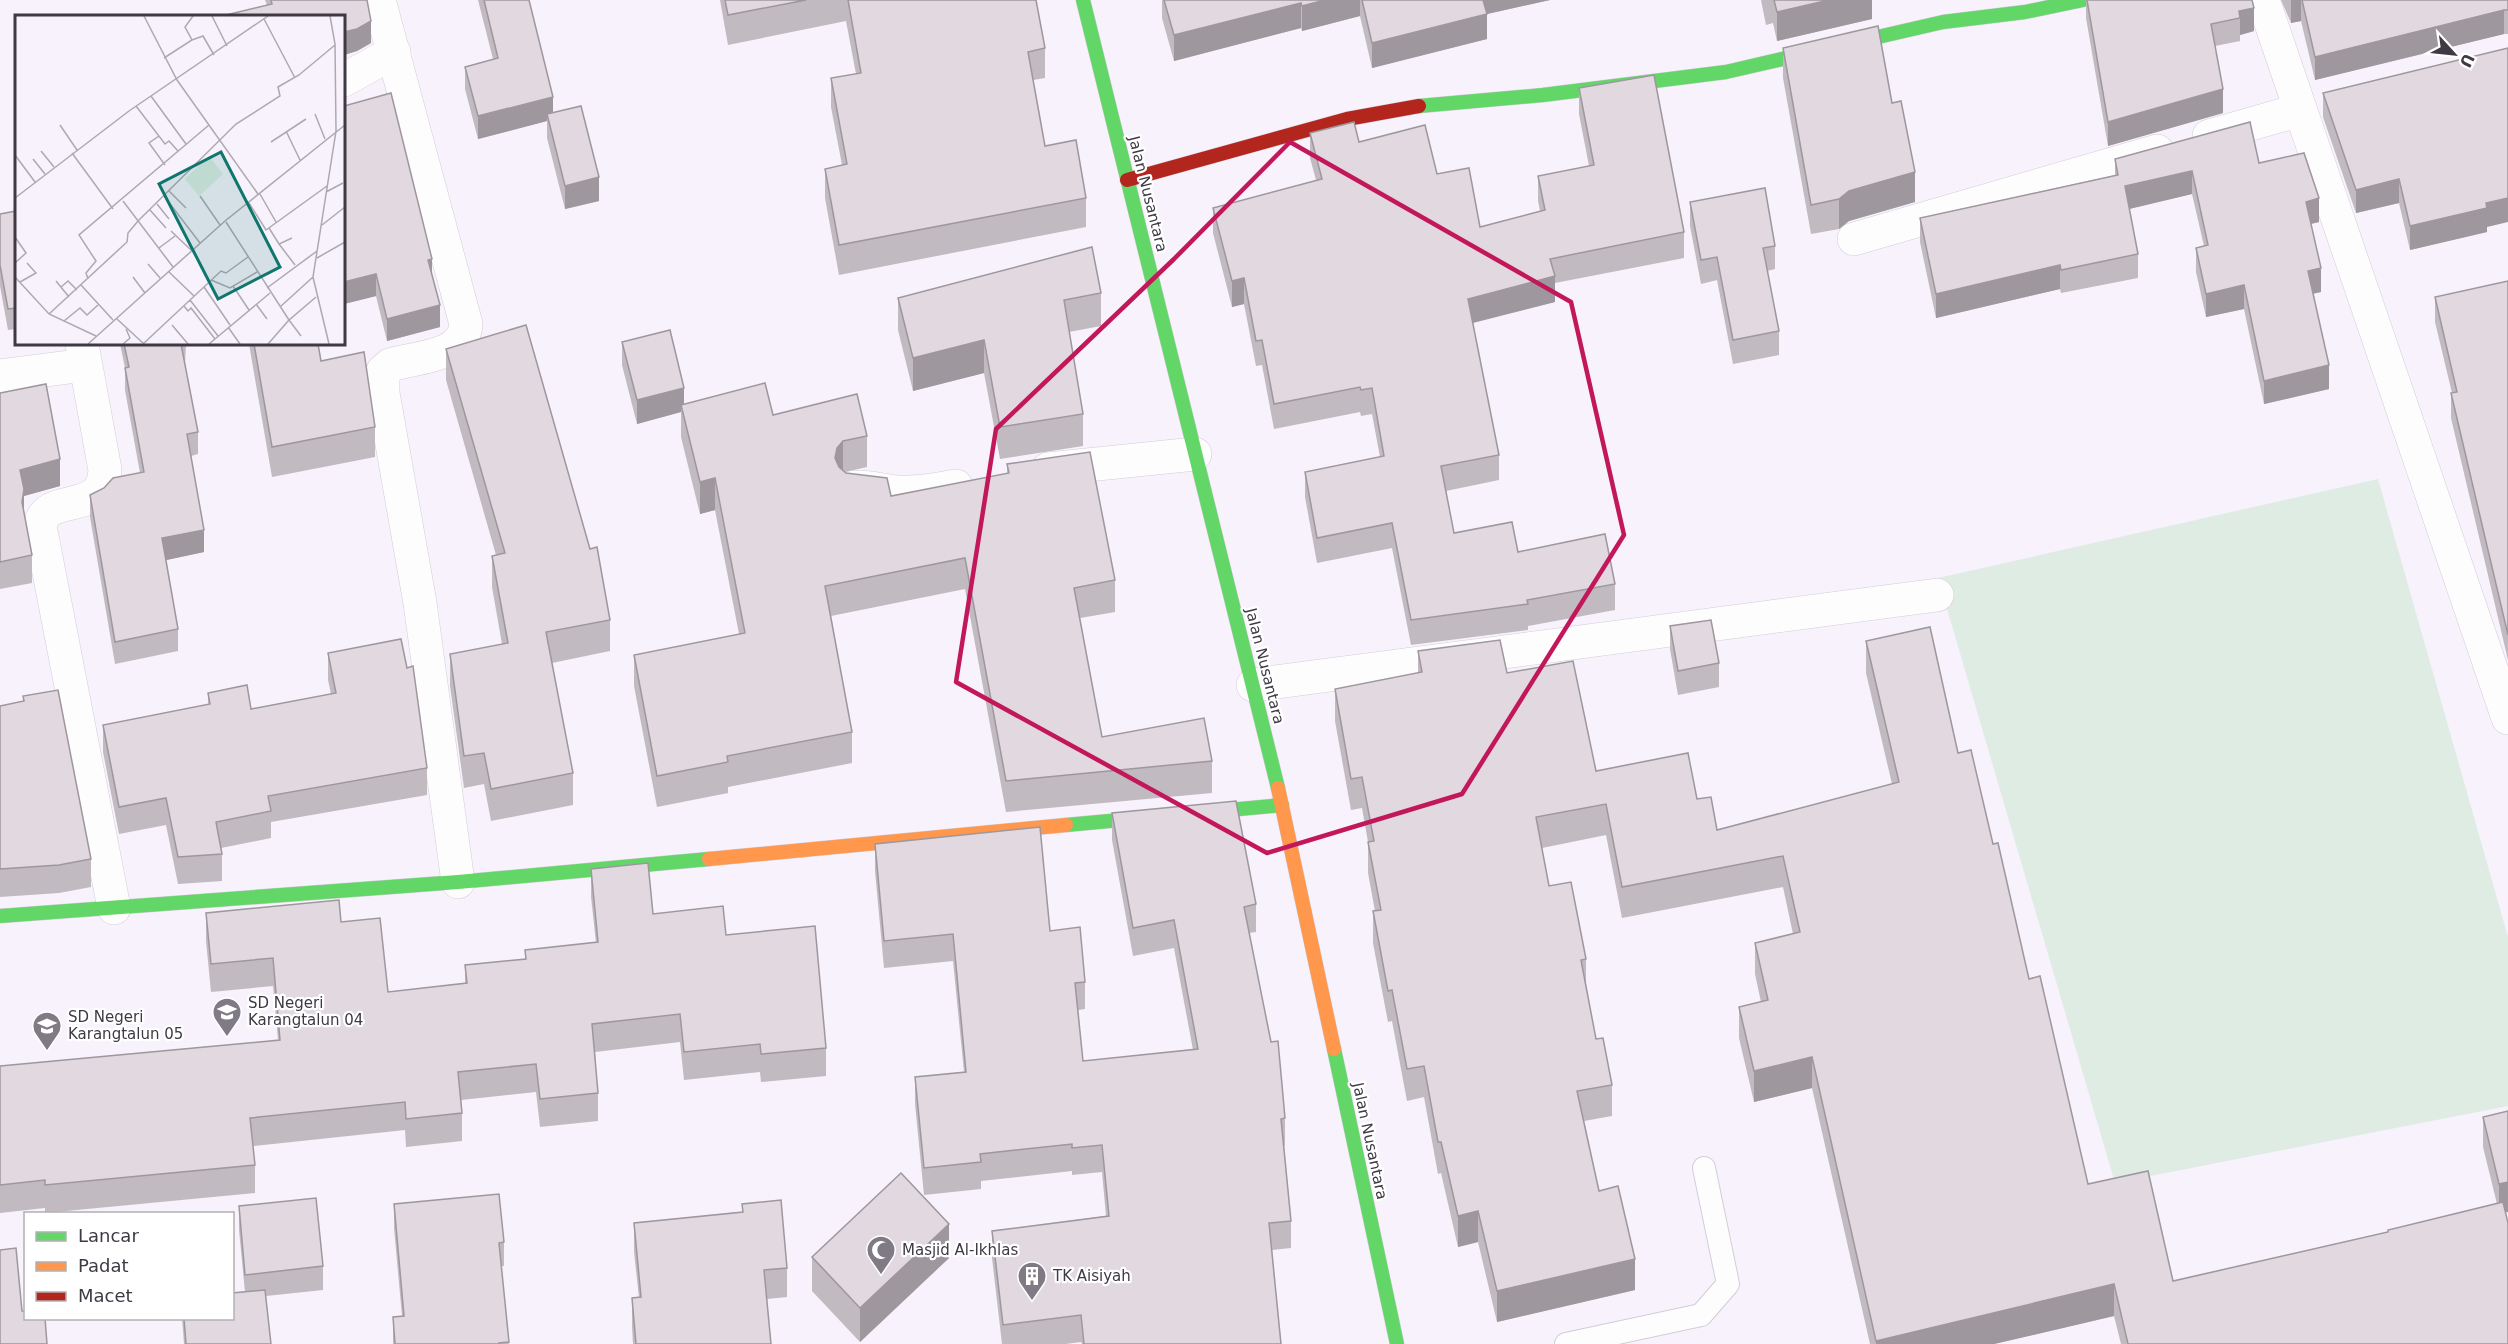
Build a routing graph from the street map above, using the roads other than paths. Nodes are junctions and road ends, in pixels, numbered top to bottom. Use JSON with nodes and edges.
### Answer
{"nodes":[{"id":1,"x":379,"y":0,"type":"edge"},
{"id":2,"x":1083,"y":0,"type":"edge"},
{"id":3,"x":2083,"y":0,"type":"edge"},
{"id":4,"x":2262,"y":0,"type":"edge"},
{"id":5,"x":394,"y":52,"type":"junction"},
{"id":6,"x":345,"y":80,"type":"edge"},
{"id":7,"x":2331,"y":95,"type":"edge"},
{"id":8,"x":2299,"y":107,"type":"junction"},
{"id":9,"x":1127,"y":180,"type":"junction"},
{"id":10,"x":1854,"y":239,"type":"dead end"},
{"id":11,"x":84,"y":354,"type":"edge"},
{"id":12,"x":0,"y":376,"type":"edge"},
{"id":13,"x":1195,"y":454,"type":"junction"},
{"id":14,"x":854,"y":487,"type":"edge"},
{"id":15,"x":1937,"y":595,"type":"dead end"},
{"id":16,"x":1253,"y":685,"type":"junction"},
{"id":17,"x":2508,"y":718,"type":"edge"},
{"id":18,"x":1282,"y":805,"type":"junction"},
{"id":19,"x":458,"y":882,"type":"junction"},
{"id":20,"x":114,"y":908,"type":"junction"},
{"id":21,"x":0,"y":916,"type":"edge"},
{"id":22,"x":1704,"y":1168,"type":"dead end"},
{"id":23,"x":1397,"y":1344,"type":"edge"},
{"id":24,"x":1566,"y":1344,"type":"edge"}],
"edges":[{"from":1,"to":5,"type":"street"},
{"from":2,"to":9,"type":"main road","name":"Jalan Nusantara"},
{"from":3,"to":9,"type":"main road"},
{"from":4,"to":8,"type":"street"},
{"from":5,"to":6,"type":"street"},
{"from":5,"to":19,"type":"street"},
{"from":7,"to":8,"type":"street"},
{"from":8,"to":10,"type":"street"},
{"from":8,"to":17,"type":"street"},
{"from":9,"to":13,"type":"main road","name":"Jalan Nusantara"},
{"from":11,"to":12,"type":"street"},
{"from":11,"to":20,"type":"street"},
{"from":13,"to":14,"type":"street"},
{"from":13,"to":16,"type":"main road","name":"Jalan Nusantara"},
{"from":15,"to":16,"type":"street"},
{"from":16,"to":18,"type":"main road","name":"Jalan Nusantara"},
{"from":18,"to":19,"type":"main road"},
{"from":18,"to":23,"type":"main road","name":"Jalan Nusantara"},
{"from":19,"to":20,"type":"main road"},
{"from":20,"to":21,"type":"main road"},
{"from":22,"to":24,"type":"lane"}]}
